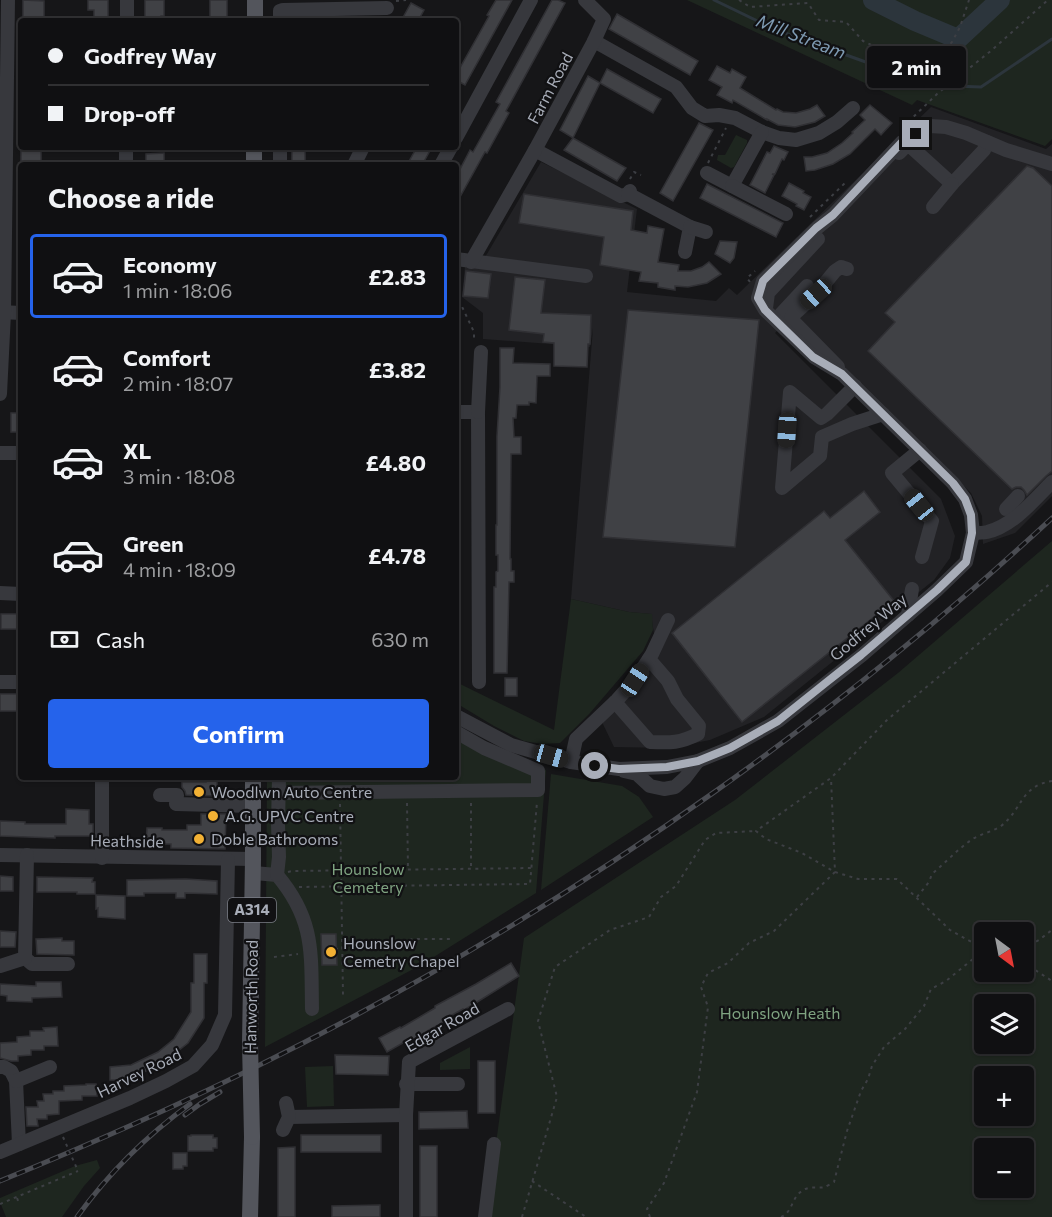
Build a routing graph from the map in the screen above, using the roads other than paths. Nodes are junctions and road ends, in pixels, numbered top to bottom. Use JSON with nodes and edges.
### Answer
{"nodes":[{"id":1,"x":8,"y":0,"type":"edge"},
{"id":2,"x":127,"y":0,"type":"edge"},
{"id":3,"x":255,"y":0,"type":"edge"},
{"id":4,"x":531,"y":0,"type":"edge"},
{"id":5,"x":585,"y":0,"type":"edge"},
{"id":6,"x":387,"y":8,"type":"dead end"},
{"id":7,"x":280,"y":16,"type":"edge"},
{"id":8,"x":127,"y":18,"type":"edge"},
{"id":9,"x":255,"y":18,"type":"edge"},
{"id":10,"x":594,"y":41,"type":"junction"},
{"id":11,"x":853,"y":108,"type":"dead end"},
{"id":12,"x":459,"y":132,"type":"edge"},
{"id":13,"x":762,"y":132,"type":"junction"},
{"id":14,"x":987,"y":142,"type":"junction"},
{"id":15,"x":535,"y":150,"type":"junction"},
{"id":16,"x":1052,"y":164,"type":"edge"},
{"id":17,"x":707,"y":168,"type":"road end"},
{"id":18,"x":952,"y":184,"type":"junction"},
{"id":19,"x":732,"y":186,"type":"junction"},
{"id":20,"x":933,"y":207,"type":"dead end"},
{"id":21,"x":786,"y":214,"type":"dead end"},
{"id":22,"x":690,"y":227,"type":"junction"},
{"id":23,"x":705,"y":232,"type":"dead end"},
{"id":24,"x":685,"y":252,"type":"dead end"},
{"id":25,"x":462,"y":260,"type":"edge"},
{"id":26,"x":846,"y":268,"type":"dead end"},
{"id":27,"x":586,"y":276,"type":"dead end"},
{"id":28,"x":807,"y":286,"type":"dead end"},
{"id":29,"x":765,"y":310,"type":"junction"},
{"id":30,"x":2,"y":313,"type":"edge"},
{"id":31,"x":18,"y":313,"type":"edge"},
{"id":32,"x":481,"y":352,"type":"road end"},
{"id":33,"x":809,"y":352,"type":"junction"},
{"id":34,"x":842,"y":374,"type":"junction"},
{"id":35,"x":855,"y":386,"type":"junction"},
{"id":36,"x":0,"y":394,"type":"edge"},
{"id":37,"x":459,"y":412,"type":"edge"},
{"id":38,"x":478,"y":412,"type":"junction"},
{"id":39,"x":883,"y":414,"type":"junction"},
{"id":40,"x":920,"y":450,"type":"junction"},
{"id":41,"x":0,"y":453,"type":"edge"},
{"id":42,"x":18,"y":453,"type":"edge"},
{"id":43,"x":1052,"y":482,"type":"edge"},
{"id":44,"x":1017,"y":496,"type":"dead end"},
{"id":45,"x":1006,"y":509,"type":"dead end"},
{"id":46,"x":972,"y":533,"type":"junction"},
{"id":47,"x":922,"y":557,"type":"dead end"},
{"id":48,"x":912,"y":589,"type":"dead end"},
{"id":49,"x":0,"y":593,"type":"edge"},
{"id":50,"x":18,"y":594,"type":"edge"},
{"id":51,"x":908,"y":615,"type":"junction"},
{"id":52,"x":668,"y":620,"type":"dead end"},
{"id":53,"x":649,"y":659,"type":"junction"},
{"id":54,"x":0,"y":682,"type":"edge"},
{"id":55,"x":18,"y":682,"type":"edge"},
{"id":56,"x":478,"y":682,"type":"dead end"},
{"id":57,"x":615,"y":702,"type":"junction"},
{"id":58,"x":459,"y":718,"type":"edge"},
{"id":59,"x":459,"y":734,"type":"edge"},
{"id":60,"x":698,"y":761,"type":"junction"},
{"id":61,"x":571,"y":762,"type":"junction"},
{"id":62,"x":619,"y":769,"type":"junction"},
{"id":63,"x":102,"y":780,"type":"edge"},
{"id":64,"x":253,"y":780,"type":"edge"},
{"id":65,"x":279,"y":780,"type":"edge"},
{"id":66,"x":407,"y":780,"type":"edge"},
{"id":67,"x":407,"y":792,"type":"junction"},
{"id":68,"x":279,"y":794,"type":"junction"},
{"id":69,"x":160,"y":795,"type":"dead end"},
{"id":70,"x":253,"y":806,"type":"junction"},
{"id":71,"x":0,"y":855,"type":"edge"},
{"id":72,"x":27,"y":855,"type":"junction"},
{"id":73,"x":102,"y":858,"type":"junction"},
{"id":74,"x":228,"y":860,"type":"junction"},
{"id":75,"x":253,"y":866,"type":"junction"},
{"id":76,"x":281,"y":880,"type":"junction"},
{"id":77,"x":25,"y":964,"type":"junction"},
{"id":78,"x":69,"y":964,"type":"dead end"},
{"id":79,"x":0,"y":966,"type":"edge"},
{"id":80,"x":312,"y":1009,"type":"dead end"},
{"id":81,"x":508,"y":1009,"type":"dead end"},
{"id":82,"x":0,"y":1067,"type":"edge"},
{"id":83,"x":50,"y":1067,"type":"dead end"},
{"id":84,"x":16,"y":1081,"type":"junction"},
{"id":85,"x":406,"y":1084,"type":"junction"},
{"id":86,"x":459,"y":1084,"type":"dead end"},
{"id":87,"x":406,"y":1115,"type":"junction"},
{"id":88,"x":286,"y":1117,"type":"dead end"},
{"id":89,"x":19,"y":1144,"type":"junction"},
{"id":90,"x":494,"y":1144,"type":"dead end"},
{"id":91,"x":0,"y":1152,"type":"edge"},
{"id":92,"x":250,"y":1217,"type":"edge"},
{"id":93,"x":406,"y":1217,"type":"edge"},
{"id":94,"x":485,"y":1217,"type":"edge"}],
"edges":[{"from":1,"to":30,"type":"street"},
{"from":2,"to":8,"type":"street"},
{"from":3,"to":9,"type":"main road"},
{"from":4,"to":12,"type":"street"},
{"from":5,"to":10,"type":"street","name":"Farm Road"},
{"from":6,"to":7,"type":"street"},
{"from":10,"to":13,"type":"street","name":"Farm Road"},
{"from":10,"to":15,"type":"street","name":"Farm Road"},
{"from":11,"to":13,"type":"street"},
{"from":13,"to":19,"type":"street"},
{"from":14,"to":16,"type":"street"},
{"from":14,"to":18,"type":"street"},
{"from":14,"to":29,"type":"street","name":"Godfrey Way"},
{"from":15,"to":22,"type":"street","name":"Farm Road"},
{"from":15,"to":25,"type":"street","name":"Farm Road"},
{"from":17,"to":19,"type":"street"},
{"from":18,"to":20,"type":"street"},
{"from":18,"to":29,"type":"street"},
{"from":19,"to":21,"type":"street"},
{"from":22,"to":23,"type":"street","name":"Farm Road"},
{"from":22,"to":24,"type":"street"},
{"from":25,"to":27,"type":"street"},
{"from":26,"to":34,"type":"street"},
{"from":28,"to":33,"type":"street"},
{"from":29,"to":33,"type":"street","name":"Godfrey Way"},
{"from":30,"to":31,"type":"street"},
{"from":30,"to":36,"type":"street"},
{"from":32,"to":38,"type":"street"},
{"from":33,"to":34,"type":"street","name":"Godfrey Way"},
{"from":34,"to":35,"type":"street","name":"Godfrey Way"},
{"from":35,"to":39,"type":"street","name":"Godfrey Way"},
{"from":35,"to":39,"type":"street"},
{"from":37,"to":38,"type":"street"},
{"from":38,"to":56,"type":"street"},
{"from":39,"to":40,"type":"street","name":"Godfrey Way"},
{"from":40,"to":46,"type":"street","name":"Godfrey Way"},
{"from":40,"to":47,"type":"street"},
{"from":41,"to":42,"type":"street"},
{"from":43,"to":46,"type":"street"},
{"from":44,"to":45,"type":"street"},
{"from":46,"to":51,"type":"street","name":"Godfrey Way"},
{"from":48,"to":51,"type":"street"},
{"from":49,"to":50,"type":"street"},
{"from":51,"to":60,"type":"street","name":"Godfrey Way"},
{"from":52,"to":53,"type":"street"},
{"from":53,"to":57,"type":"street"},
{"from":53,"to":57,"type":"street"},
{"from":54,"to":55,"type":"street"},
{"from":57,"to":61,"type":"street"},
{"from":58,"to":61,"type":"street","name":"Godfrey Way"},
{"from":59,"to":67,"type":"street"},
{"from":60,"to":62,"type":"street","name":"Godfrey Way"},
{"from":60,"to":62,"type":"street"},
{"from":61,"to":62,"type":"street","name":"Godfrey Way"},
{"from":63,"to":73,"type":"street"},
{"from":64,"to":70,"type":"main road","name":"Hanworth Road","number":"A314"},
{"from":65,"to":68,"type":"street"},
{"from":66,"to":67,"type":"street"},
{"from":67,"to":68,"type":"street"},
{"from":68,"to":76,"type":"street"},
{"from":69,"to":70,"type":"street"},
{"from":70,"to":75,"type":"main road","name":"Hanworth Road","number":"A314"},
{"from":71,"to":72,"type":"street","name":"Heathside"},
{"from":72,"to":73,"type":"street","name":"Heathside"},
{"from":72,"to":77,"type":"street"},
{"from":73,"to":74,"type":"street","name":"Heathside"},
{"from":74,"to":75,"type":"street","name":"Heathside"},
{"from":74,"to":89,"type":"street","name":"Harvey Road"},
{"from":75,"to":76,"type":"street","name":"Heathside"},
{"from":75,"to":92,"type":"main road","name":"Hanworth Road","number":"A314","bridge":true},
{"from":76,"to":80,"type":"street"},
{"from":77,"to":78,"type":"street"},
{"from":77,"to":79,"type":"street"},
{"from":81,"to":85,"type":"street","name":"Edgar Road"},
{"from":82,"to":84,"type":"street"},
{"from":83,"to":84,"type":"street"},
{"from":84,"to":89,"type":"street"},
{"from":85,"to":86,"type":"street"},
{"from":85,"to":87,"type":"street","name":"Edgar Road"},
{"from":87,"to":88,"type":"street"},
{"from":87,"to":93,"type":"street","name":"Edgar Road"},
{"from":89,"to":91,"type":"street","name":"Harvey Road"},
{"from":90,"to":94,"type":"street"}]}
